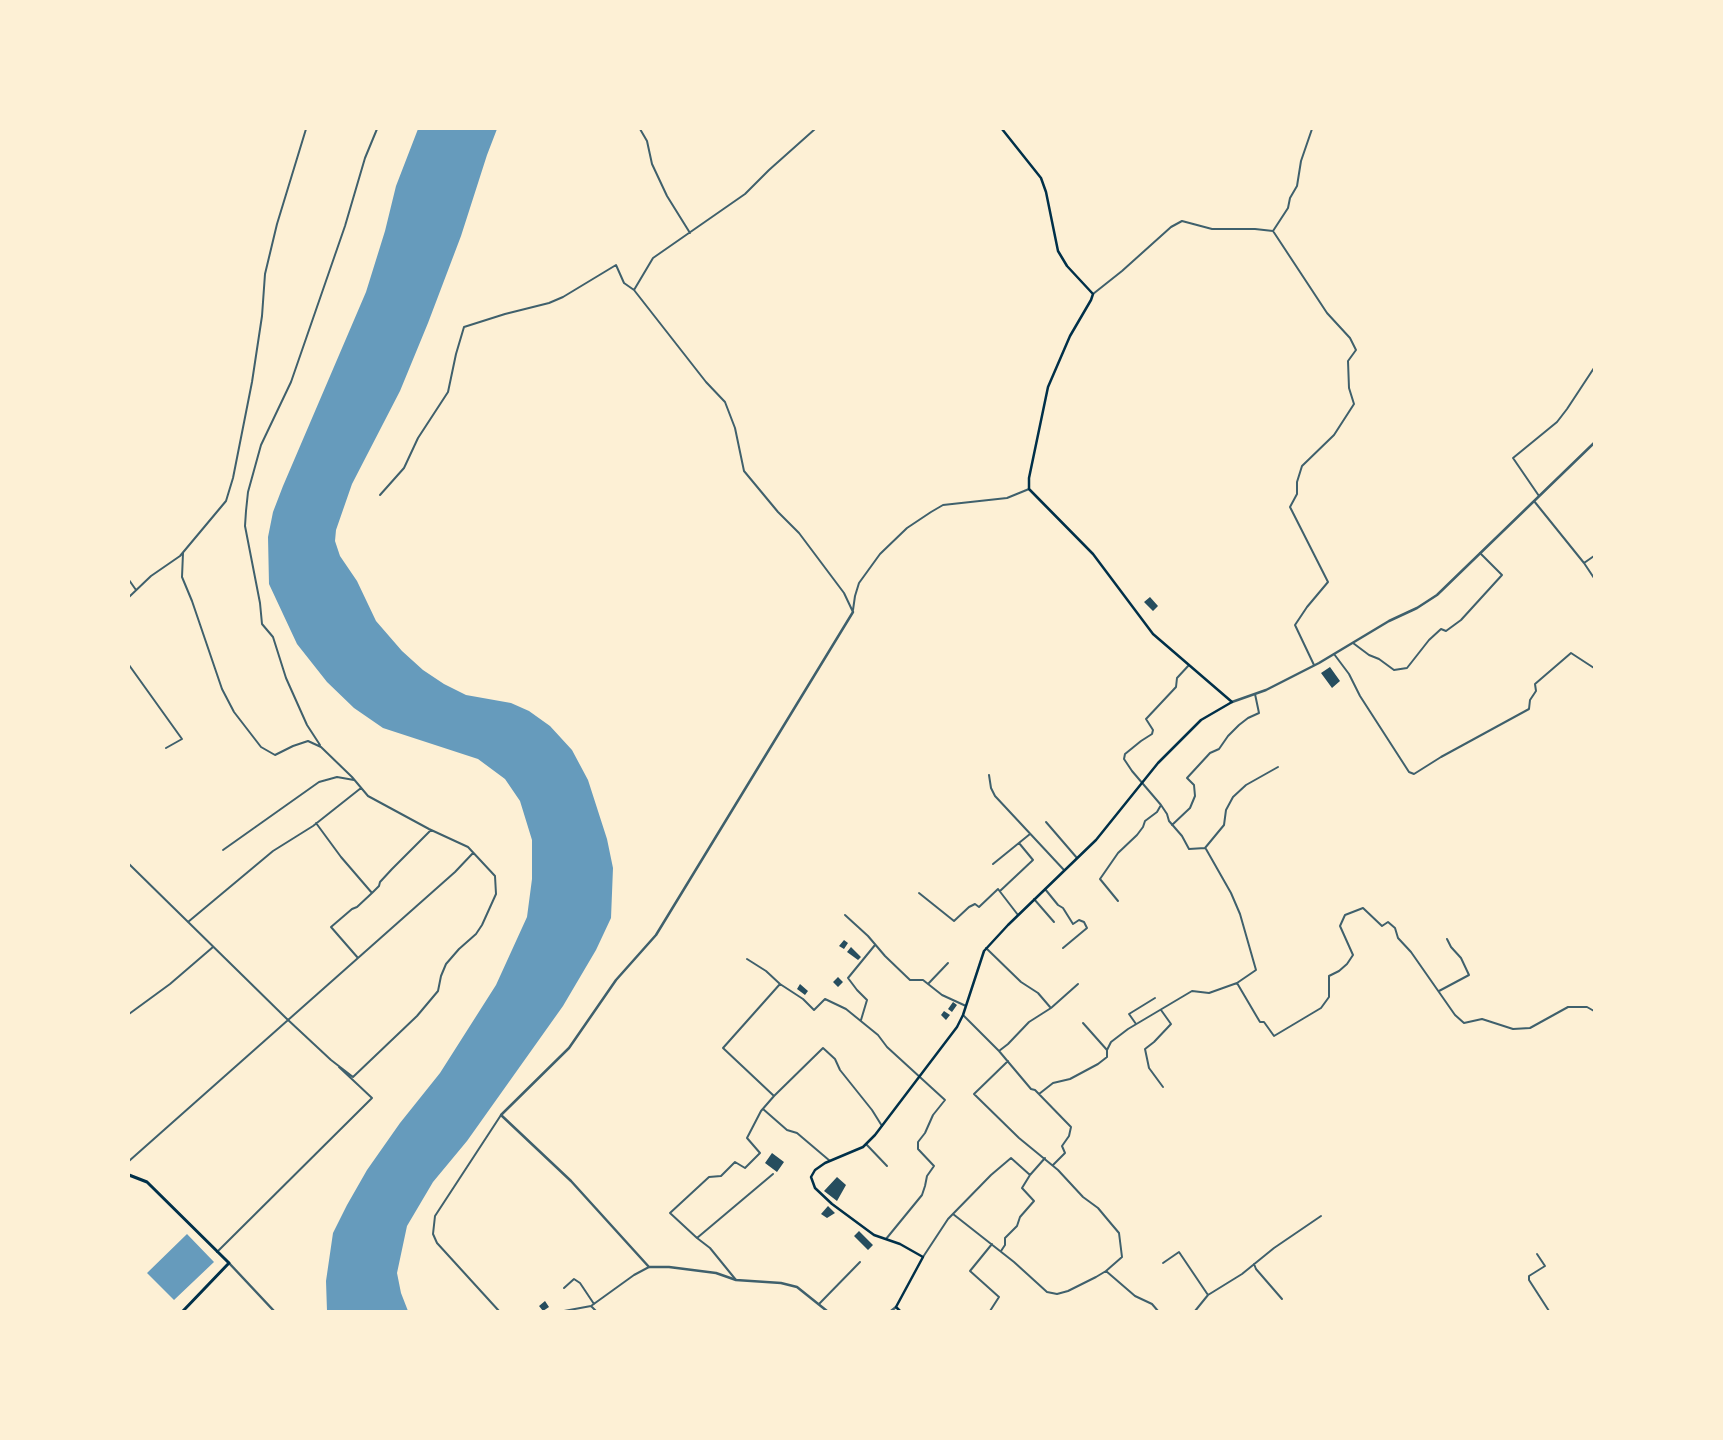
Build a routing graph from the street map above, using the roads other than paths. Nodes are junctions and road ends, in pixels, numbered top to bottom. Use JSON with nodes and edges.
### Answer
{"nodes":[{"id":1,"x":306,"y":129,"type":"edge"},
{"id":2,"x":377,"y":129,"type":"edge"},
{"id":3,"x":640,"y":129,"type":"edge"},
{"id":4,"x":815,"y":129,"type":"edge"},
{"id":5,"x":1002,"y":129,"type":"edge"},
{"id":6,"x":1312,"y":129,"type":"edge"},
{"id":7,"x":1274,"y":231,"type":"junction"},
{"id":8,"x":690,"y":233,"type":"junction"},
{"id":9,"x":634,"y":290,"type":"junction"},
{"id":10,"x":1093,"y":294,"type":"junction"},
{"id":11,"x":1594,"y":368,"type":"edge"},
{"id":12,"x":1594,"y":443,"type":"edge"},
{"id":13,"x":1030,"y":489,"type":"junction"},
{"id":14,"x":380,"y":495,"type":"dead end"},
{"id":15,"x":1539,"y":496,"type":"junction"},
{"id":16,"x":1534,"y":501,"type":"junction"},
{"id":17,"x":183,"y":553,"type":"junction"},
{"id":18,"x":1480,"y":553,"type":"junction"},
{"id":19,"x":1594,"y":556,"type":"edge"},
{"id":20,"x":1584,"y":563,"type":"junction"},
{"id":21,"x":1594,"y":578,"type":"edge"},
{"id":22,"x":129,"y":580,"type":"edge"},
{"id":23,"x":136,"y":590,"type":"junction"},
{"id":24,"x":129,"y":597,"type":"edge"},
{"id":25,"x":853,"y":612,"type":"junction"},
{"id":26,"x":1353,"y":642,"type":"junction"},
{"id":27,"x":1334,"y":654,"type":"junction"},
{"id":28,"x":129,"y":665,"type":"edge"},
{"id":29,"x":1189,"y":665,"type":"junction"},
{"id":30,"x":1314,"y":666,"type":"junction"},
{"id":31,"x":1594,"y":668,"type":"edge"},
{"id":32,"x":1255,"y":694,"type":"junction"},
{"id":33,"x":1232,"y":702,"type":"junction"},
{"id":34,"x":321,"y":747,"type":"junction"},
{"id":35,"x":166,"y":748,"type":"dead end"},
{"id":36,"x":1278,"y":767,"type":"dead end"},
{"id":37,"x":989,"y":775,"type":"dead end"},
{"id":38,"x":354,"y":780,"type":"junction"},
{"id":39,"x":1142,"y":783,"type":"junction"},
{"id":40,"x":361,"y":788,"type":"junction"},
{"id":41,"x":1161,"y":805,"type":"junction"},
{"id":42,"x":1046,"y":822,"type":"dead end"},
{"id":43,"x":316,"y":823,"type":"junction"},
{"id":44,"x":1172,"y":824,"type":"junction"},
{"id":45,"x":431,"y":830,"type":"junction"},
{"id":46,"x":1030,"y":834,"type":"junction"},
{"id":47,"x":1019,"y":843,"type":"junction"},
{"id":48,"x":1205,"y":848,"type":"junction"},
{"id":49,"x":223,"y":850,"type":"dead end"},
{"id":50,"x":473,"y":853,"type":"junction"},
{"id":51,"x":1077,"y":858,"type":"junction"},
{"id":52,"x":129,"y":864,"type":"edge"},
{"id":53,"x":993,"y":864,"type":"dead end"},
{"id":54,"x":1064,"y":870,"type":"junction"},
{"id":55,"x":1044,"y":889,"type":"junction"},
{"id":56,"x":1000,"y":891,"type":"junction"},
{"id":57,"x":372,"y":892,"type":"junction"},
{"id":58,"x":919,"y":892,"type":"dead end"},
{"id":59,"x":1034,"y":899,"type":"junction"},
{"id":60,"x":1118,"y":901,"type":"dead end"},
{"id":61,"x":845,"y":915,"type":"dead end"},
{"id":62,"x":1018,"y":915,"type":"junction"},
{"id":63,"x":188,"y":922,"type":"junction"},
{"id":64,"x":1054,"y":922,"type":"dead end"},
{"id":65,"x":1447,"y":939,"type":"dead end"},
{"id":66,"x":874,"y":945,"type":"junction"},
{"id":67,"x":213,"y":947,"type":"junction"},
{"id":68,"x":986,"y":948,"type":"junction"},
{"id":69,"x":1063,"y":948,"type":"dead end"},
{"id":70,"x":358,"y":958,"type":"junction"},
{"id":71,"x":747,"y":959,"type":"dead end"},
{"id":72,"x":948,"y":963,"type":"dead end"},
{"id":73,"x":1237,"y":983,"type":"junction"},
{"id":74,"x":780,"y":984,"type":"junction"},
{"id":75,"x":928,"y":984,"type":"junction"},
{"id":76,"x":1078,"y":984,"type":"dead end"},
{"id":77,"x":1439,"y":991,"type":"junction"},
{"id":78,"x":1155,"y":998,"type":"dead end"},
{"id":79,"x":966,"y":1006,"type":"junction"},
{"id":80,"x":1051,"y":1008,"type":"junction"},
{"id":81,"x":1161,"y":1010,"type":"junction"},
{"id":82,"x":1594,"y":1011,"type":"edge"},
{"id":83,"x":129,"y":1014,"type":"edge"},
{"id":84,"x":963,"y":1015,"type":"junction"},
{"id":85,"x":288,"y":1019,"type":"junction"},
{"id":86,"x":861,"y":1021,"type":"junction"},
{"id":87,"x":1083,"y":1023,"type":"dead end"},
{"id":88,"x":1136,"y":1024,"type":"junction"},
{"id":89,"x":1107,"y":1050,"type":"junction"},
{"id":90,"x":1000,"y":1051,"type":"junction"},
{"id":91,"x":1008,"y":1061,"type":"junction"},
{"id":92,"x":920,"y":1076,"type":"junction"},
{"id":93,"x":1164,"y":1087,"type":"dead end"},
{"id":94,"x":1039,"y":1094,"type":"junction"},
{"id":95,"x":774,"y":1096,"type":"junction"},
{"id":96,"x":763,"y":1108,"type":"junction"},
{"id":97,"x":501,"y":1115,"type":"junction"},
{"id":98,"x":882,"y":1126,"type":"junction"},
{"id":99,"x":866,"y":1144,"type":"junction"},
{"id":100,"x":1045,"y":1158,"type":"junction"},
{"id":101,"x":129,"y":1160,"type":"edge"},
{"id":102,"x":830,"y":1161,"type":"junction"},
{"id":103,"x":1053,"y":1165,"type":"junction"},
{"id":104,"x":887,"y":1166,"type":"dead end"},
{"id":105,"x":773,"y":1174,"type":"dead end"},
{"id":106,"x":129,"y":1175,"type":"edge"},
{"id":107,"x":1030,"y":1175,"type":"junction"},
{"id":108,"x":953,"y":1214,"type":"junction"},
{"id":109,"x":1321,"y":1216,"type":"dead end"},
{"id":110,"x":696,"y":1238,"type":"junction"},
{"id":111,"x":886,"y":1240,"type":"junction"},
{"id":112,"x":992,"y":1244,"type":"junction"},
{"id":113,"x":1001,"y":1251,"type":"junction"},
{"id":114,"x":217,"y":1252,"type":"junction"},
{"id":115,"x":1537,"y":1254,"type":"dead end"},
{"id":116,"x":923,"y":1257,"type":"junction"},
{"id":117,"x":860,"y":1262,"type":"dead end"},
{"id":118,"x":229,"y":1263,"type":"junction"},
{"id":119,"x":1163,"y":1263,"type":"dead end"},
{"id":120,"x":1254,"y":1264,"type":"junction"},
{"id":121,"x":649,"y":1267,"type":"junction"},
{"id":122,"x":1106,"y":1270,"type":"junction"},
{"id":123,"x":736,"y":1280,"type":"junction"},
{"id":124,"x":564,"y":1288,"type":"dead end"},
{"id":125,"x":1208,"y":1295,"type":"junction"},
{"id":126,"x":1282,"y":1299,"type":"dead end"},
{"id":127,"x":819,"y":1304,"type":"junction"},
{"id":128,"x":593,"y":1305,"type":"junction"},
{"id":129,"x":896,"y":1307,"type":"junction"},
{"id":130,"x":183,"y":1311,"type":"edge"},
{"id":131,"x":274,"y":1311,"type":"edge"},
{"id":132,"x":499,"y":1311,"type":"edge"},
{"id":133,"x":564,"y":1311,"type":"edge"},
{"id":134,"x":596,"y":1311,"type":"edge"},
{"id":135,"x":827,"y":1311,"type":"edge"},
{"id":136,"x":891,"y":1311,"type":"edge"},
{"id":137,"x":900,"y":1311,"type":"edge"},
{"id":138,"x":990,"y":1311,"type":"edge"},
{"id":139,"x":1158,"y":1311,"type":"edge"},
{"id":140,"x":1195,"y":1311,"type":"edge"},
{"id":141,"x":1549,"y":1311,"type":"edge"}],
"edges":[{"from":1,"to":17,"type":"street"},
{"from":2,"to":34,"type":"street"},
{"from":3,"to":8,"type":"street"},
{"from":4,"to":8,"type":"street"},
{"from":5,"to":10,"type":"main road"},
{"from":6,"to":7,"type":"street"},
{"from":7,"to":10,"type":"street"},
{"from":7,"to":30,"type":"street"},
{"from":8,"to":9,"type":"street"},
{"from":9,"to":14,"type":"street"},
{"from":9,"to":25,"type":"street"},
{"from":10,"to":13,"type":"main road"},
{"from":11,"to":15,"type":"street"},
{"from":12,"to":15,"type":"street"},
{"from":13,"to":25,"type":"street"},
{"from":13,"to":29,"type":"main road"},
{"from":15,"to":16,"type":"street"},
{"from":16,"to":18,"type":"street"},
{"from":16,"to":20,"type":"street"},
{"from":17,"to":23,"type":"street"},
{"from":17,"to":34,"type":"street"},
{"from":18,"to":26,"type":"street"},
{"from":18,"to":26,"type":"street"},
{"from":19,"to":20,"type":"street"},
{"from":20,"to":21,"type":"street"},
{"from":22,"to":23,"type":"street"},
{"from":23,"to":24,"type":"street"},
{"from":25,"to":97,"type":"street"},
{"from":26,"to":27,"type":"street"},
{"from":27,"to":30,"type":"street"},
{"from":27,"to":31,"type":"street"},
{"from":28,"to":35,"type":"street"},
{"from":29,"to":33,"type":"main road"},
{"from":29,"to":39,"type":"street"},
{"from":30,"to":32,"type":"street"},
{"from":32,"to":33,"type":"street"},
{"from":32,"to":44,"type":"street"},
{"from":33,"to":39,"type":"main road"},
{"from":34,"to":38,"type":"street"},
{"from":36,"to":48,"type":"street"},
{"from":37,"to":46,"type":"street"},
{"from":38,"to":40,"type":"street"},
{"from":38,"to":49,"type":"street"},
{"from":39,"to":41,"type":"street"},
{"from":39,"to":51,"type":"main road"},
{"from":40,"to":43,"type":"street"},
{"from":40,"to":45,"type":"street"},
{"from":41,"to":44,"type":"street"},
{"from":41,"to":60,"type":"street"},
{"from":42,"to":51,"type":"street"},
{"from":43,"to":57,"type":"street"},
{"from":43,"to":63,"type":"street"},
{"from":44,"to":48,"type":"street"},
{"from":45,"to":50,"type":"street"},
{"from":45,"to":57,"type":"street"},
{"from":46,"to":47,"type":"street"},
{"from":46,"to":54,"type":"street"},
{"from":47,"to":53,"type":"street"},
{"from":47,"to":56,"type":"street"},
{"from":48,"to":73,"type":"street"},
{"from":50,"to":70,"type":"street"},
{"from":50,"to":85,"type":"street"},
{"from":51,"to":54,"type":"main road"},
{"from":52,"to":63,"type":"street"},
{"from":54,"to":55,"type":"main road"},
{"from":55,"to":59,"type":"main road"},
{"from":55,"to":69,"type":"street"},
{"from":56,"to":58,"type":"street"},
{"from":56,"to":62,"type":"street"},
{"from":57,"to":70,"type":"street"},
{"from":59,"to":62,"type":"main road"},
{"from":59,"to":64,"type":"street"},
{"from":61,"to":66,"type":"street"},
{"from":62,"to":68,"type":"main road"},
{"from":63,"to":67,"type":"street"},
{"from":65,"to":77,"type":"street"},
{"from":66,"to":75,"type":"street"},
{"from":66,"to":86,"type":"street"},
{"from":67,"to":83,"type":"street"},
{"from":67,"to":85,"type":"street"},
{"from":68,"to":79,"type":"main road"},
{"from":68,"to":80,"type":"street"},
{"from":70,"to":85,"type":"street"},
{"from":71,"to":74,"type":"street"},
{"from":72,"to":75,"type":"street"},
{"from":73,"to":77,"type":"street"},
{"from":73,"to":81,"type":"street"},
{"from":74,"to":86,"type":"street"},
{"from":74,"to":95,"type":"street"},
{"from":75,"to":79,"type":"street"},
{"from":76,"to":80,"type":"street"},
{"from":77,"to":82,"type":"street"},
{"from":78,"to":88,"type":"street"},
{"from":79,"to":84,"type":"main road"},
{"from":80,"to":90,"type":"street"},
{"from":81,"to":88,"type":"street"},
{"from":81,"to":93,"type":"street"},
{"from":84,"to":90,"type":"street"},
{"from":84,"to":92,"type":"main road"},
{"from":85,"to":101,"type":"street"},
{"from":85,"to":114,"type":"street"},
{"from":86,"to":92,"type":"street"},
{"from":87,"to":89,"type":"street"},
{"from":88,"to":89,"type":"street"},
{"from":89,"to":94,"type":"street"},
{"from":90,"to":91,"type":"street"},
{"from":91,"to":94,"type":"street"},
{"from":91,"to":100,"type":"street"},
{"from":92,"to":98,"type":"main road"},
{"from":92,"to":111,"type":"street"},
{"from":94,"to":103,"type":"street"},
{"from":95,"to":96,"type":"street"},
{"from":95,"to":98,"type":"street"},
{"from":96,"to":102,"type":"street"},
{"from":96,"to":110,"type":"street"},
{"from":97,"to":121,"type":"street"},
{"from":97,"to":132,"type":"street"},
{"from":98,"to":99,"type":"main road"},
{"from":99,"to":102,"type":"main road"},
{"from":99,"to":104,"type":"street"},
{"from":100,"to":103,"type":"street"},
{"from":100,"to":107,"type":"street"},
{"from":102,"to":111,"type":"main road"},
{"from":103,"to":122,"type":"street"},
{"from":105,"to":110,"type":"street"},
{"from":106,"to":114,"type":"highway"},
{"from":107,"to":108,"type":"street"},
{"from":107,"to":113,"type":"street"},
{"from":108,"to":112,"type":"street"},
{"from":108,"to":116,"type":"street"},
{"from":109,"to":120,"type":"street"},
{"from":110,"to":123,"type":"street"},
{"from":111,"to":116,"type":"main road"},
{"from":112,"to":113,"type":"street"},
{"from":112,"to":138,"type":"street"},
{"from":113,"to":122,"type":"street"},
{"from":114,"to":118,"type":"highway"},
{"from":115,"to":141,"type":"street"},
{"from":116,"to":129,"type":"main road"},
{"from":117,"to":127,"type":"street"},
{"from":118,"to":130,"type":"highway"},
{"from":118,"to":131,"type":"street"},
{"from":119,"to":125,"type":"street"},
{"from":120,"to":125,"type":"street"},
{"from":120,"to":126,"type":"street"},
{"from":121,"to":123,"type":"street"},
{"from":121,"to":128,"type":"street"},
{"from":122,"to":139,"type":"street"},
{"from":123,"to":127,"type":"street"},
{"from":124,"to":128,"type":"street"},
{"from":125,"to":140,"type":"street"},
{"from":127,"to":135,"type":"street"},
{"from":128,"to":133,"type":"street"},
{"from":128,"to":134,"type":"street"},
{"from":129,"to":136,"type":"street"},
{"from":129,"to":137,"type":"main road"}]}
